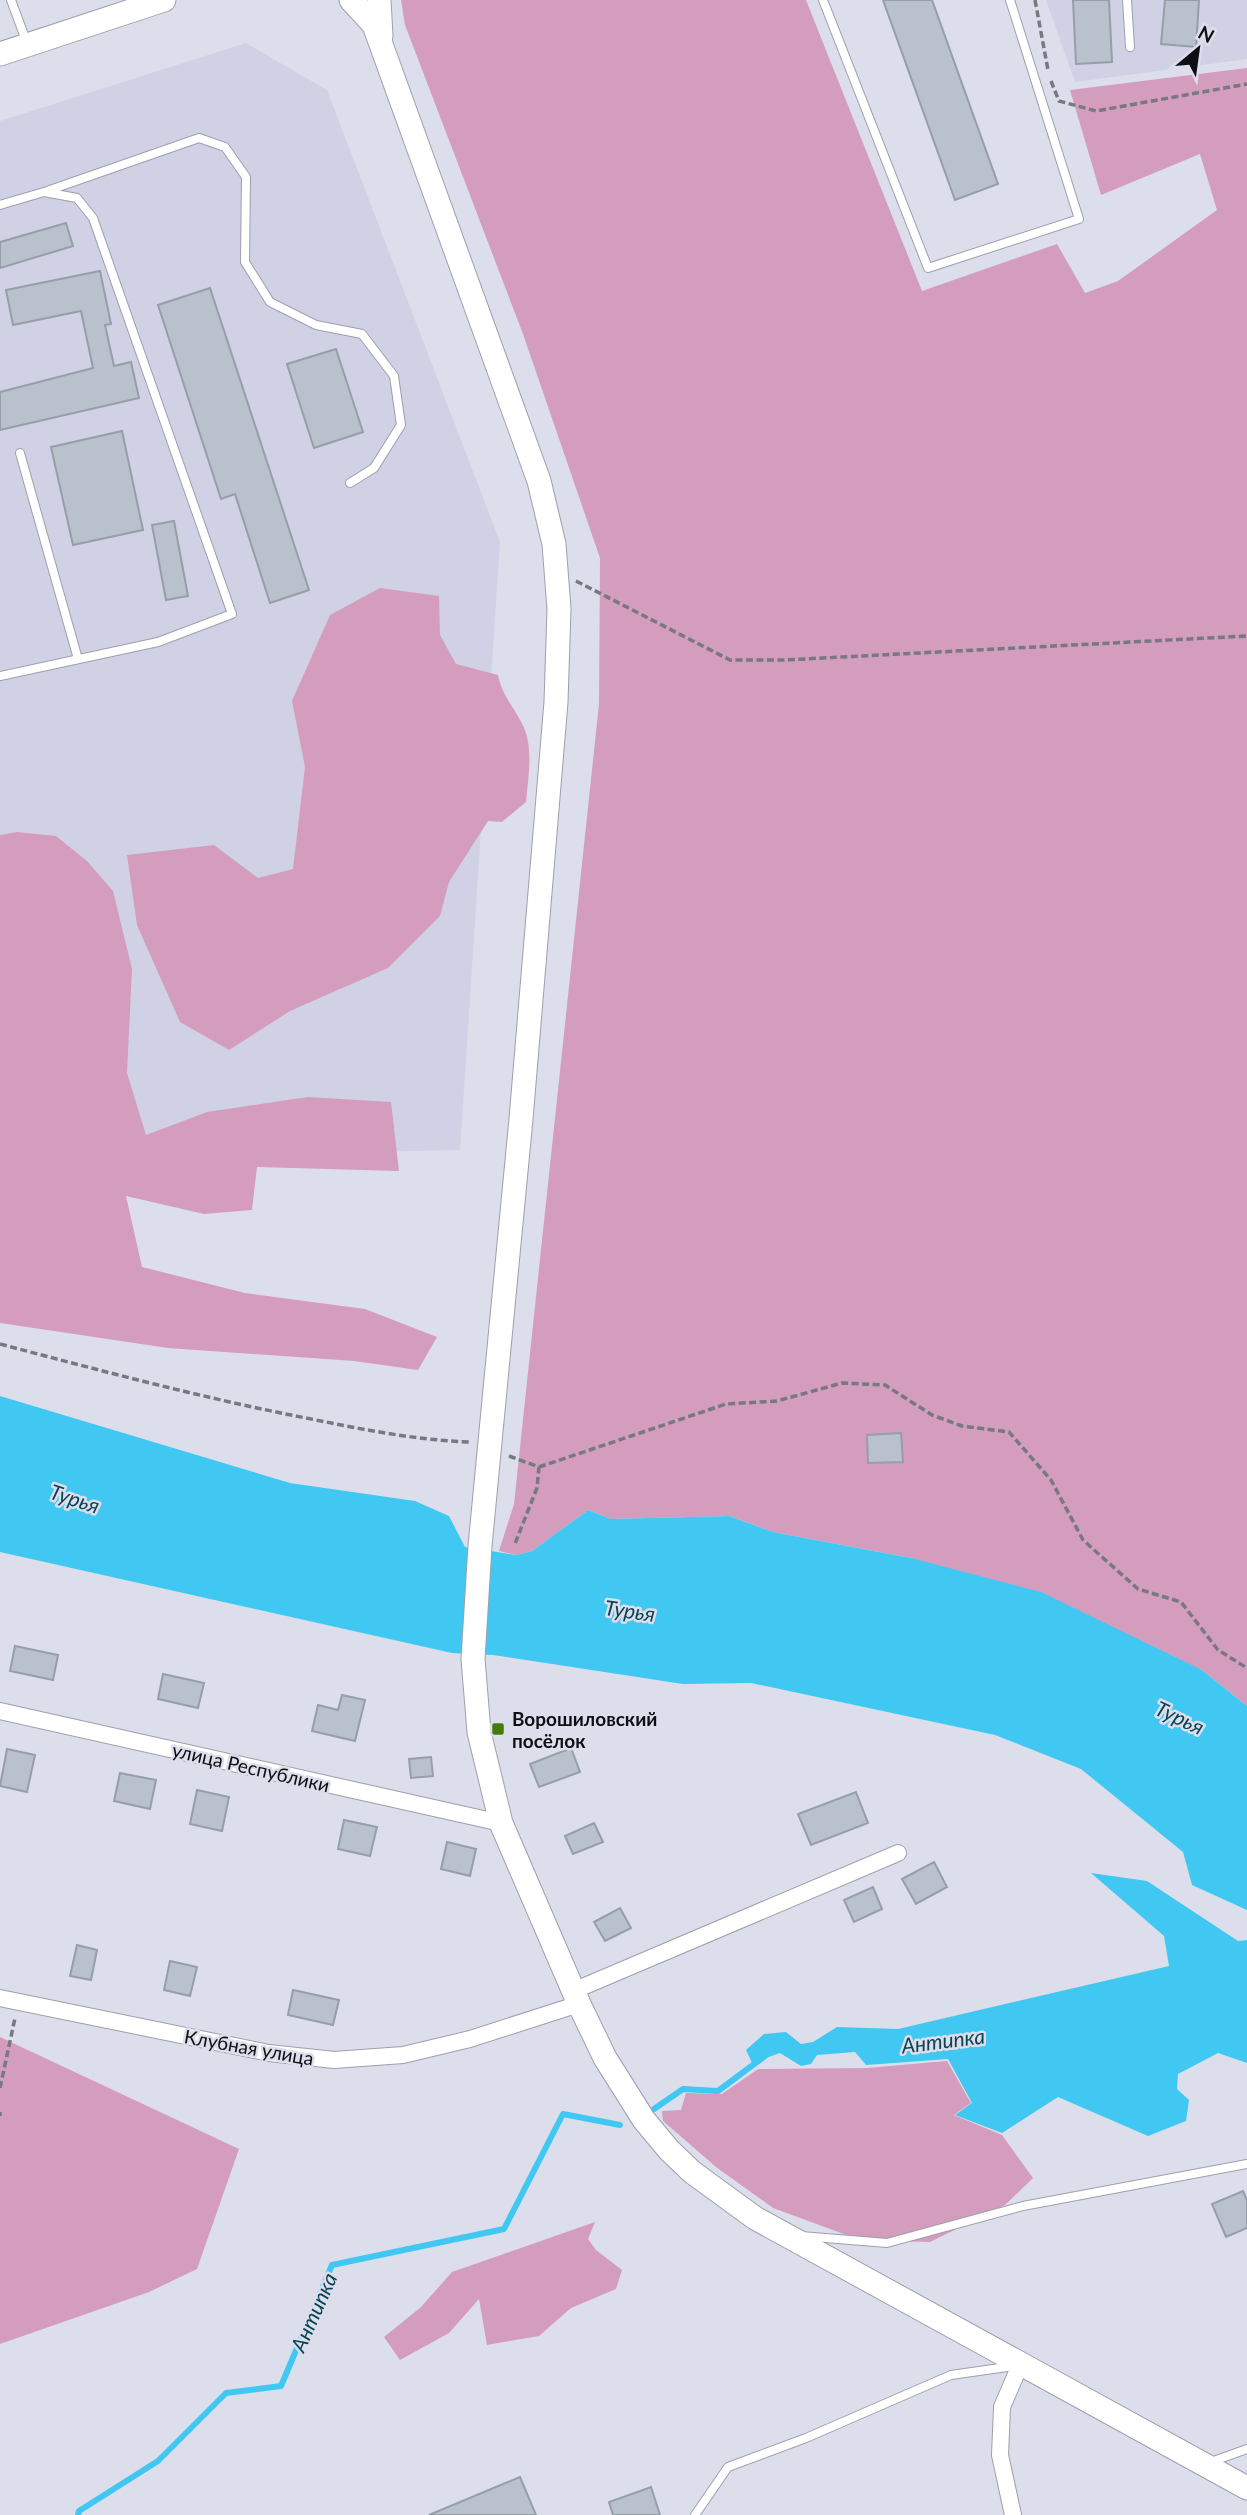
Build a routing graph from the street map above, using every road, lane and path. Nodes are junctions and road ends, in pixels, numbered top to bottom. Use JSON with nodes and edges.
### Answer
{"nodes":[{"id":1,"x":11,"y":0,"type":"edge"},
{"id":2,"x":164,"y":0,"type":"edge"},
{"id":3,"x":351,"y":0,"type":"edge"},
{"id":4,"x":379,"y":0,"type":"edge"},
{"id":5,"x":824,"y":0,"type":"edge"},
{"id":6,"x":1010,"y":0,"type":"edge"},
{"id":7,"x":1035,"y":0,"type":"edge"},
{"id":8,"x":1127,"y":0,"type":"edge"},
{"id":9,"x":27,"y":46,"type":"junction"},
{"id":10,"x":1130,"y":47,"type":"dead end"},
{"id":11,"x":384,"y":53,"type":"junction"},
{"id":12,"x":0,"y":54,"type":"edge"},
{"id":13,"x":1247,"y":84,"type":"edge"},
{"id":14,"x":44,"y":192,"type":"junction"},
{"id":15,"x":0,"y":205,"type":"edge"},
{"id":16,"x":20,"y":453,"type":"dead end"},
{"id":17,"x":350,"y":483,"type":"dead end"},
{"id":18,"x":556,"y":571,"type":"junction"},
{"id":19,"x":1247,"y":636,"type":"edge"},
{"id":20,"x":78,"y":659,"type":"junction"},
{"id":21,"x":0,"y":676,"type":"edge"},
{"id":22,"x":0,"y":1344,"type":"edge"},
{"id":23,"x":489,"y":1443,"type":"junction"},
{"id":24,"x":539,"y":1466,"type":"junction"},
{"id":25,"x":514,"y":1546,"type":"dead end"},
{"id":26,"x":1247,"y":1668,"type":"edge"},
{"id":27,"x":0,"y":1711,"type":"edge"},
{"id":28,"x":501,"y":1824,"type":"junction"},
{"id":29,"x":898,"y":1853,"type":"dead end"},
{"id":30,"x":576,"y":1997,"type":"junction"},
{"id":31,"x":0,"y":1998,"type":"edge"},
{"id":32,"x":18,"y":2002,"type":"junction"},
{"id":33,"x":0,"y":2088,"type":"edge"},
{"id":34,"x":1247,"y":2164,"type":"edge"},
{"id":35,"x":786,"y":2235,"type":"junction"},
{"id":36,"x":1020,"y":2365,"type":"junction"},
{"id":37,"x":1247,"y":2449,"type":"edge"},
{"id":38,"x":1210,"y":2470,"type":"junction"},
{"id":39,"x":1247,"y":2487,"type":"edge"},
{"id":40,"x":1247,"y":2501,"type":"edge"},
{"id":41,"x":695,"y":2515,"type":"edge"},
{"id":42,"x":1013,"y":2515,"type":"edge"}],
"edges":[{"from":1,"to":9,"type":"lane"},
{"from":2,"to":9,"type":"main road"},
{"from":3,"to":11,"type":"main road"},
{"from":4,"to":11,"type":"main road"},
{"from":5,"to":6,"type":"lane"},
{"from":7,"to":13,"type":"path"},
{"from":8,"to":10,"type":"lane"},
{"from":9,"to":12,"type":"main road"},
{"from":11,"to":18,"type":"main road"},
{"from":14,"to":15,"type":"lane"},
{"from":14,"to":17,"type":"lane"},
{"from":14,"to":20,"type":"lane"},
{"from":16,"to":20,"type":"lane"},
{"from":18,"to":19,"type":"path"},
{"from":18,"to":23,"type":"main road"},
{"from":20,"to":21,"type":"lane"},
{"from":22,"to":23,"type":"path"},
{"from":23,"to":24,"type":"path"},
{"from":23,"to":28,"type":"main road"},
{"from":24,"to":25,"type":"path"},
{"from":24,"to":26,"type":"path"},
{"from":27,"to":28,"type":"street","name":"улица Республики"},
{"from":28,"to":30,"type":"main road"},
{"from":29,"to":30,"type":"street","name":"Клубная улица"},
{"from":30,"to":32,"type":"street","name":"Клубная улица"},
{"from":30,"to":35,"type":"main road"},
{"from":31,"to":32,"type":"street","name":"Клубная улица"},
{"from":32,"to":33,"type":"path"},
{"from":34,"to":35,"type":"lane"},
{"from":35,"to":36,"type":"main road"},
{"from":36,"to":38,"type":"main road"},
{"from":36,"to":41,"type":"lane"},
{"from":36,"to":42,"type":"street"},
{"from":37,"to":38,"type":"lane"},
{"from":38,"to":39,"type":"main road"},
{"from":38,"to":40,"type":"main road"}]}
